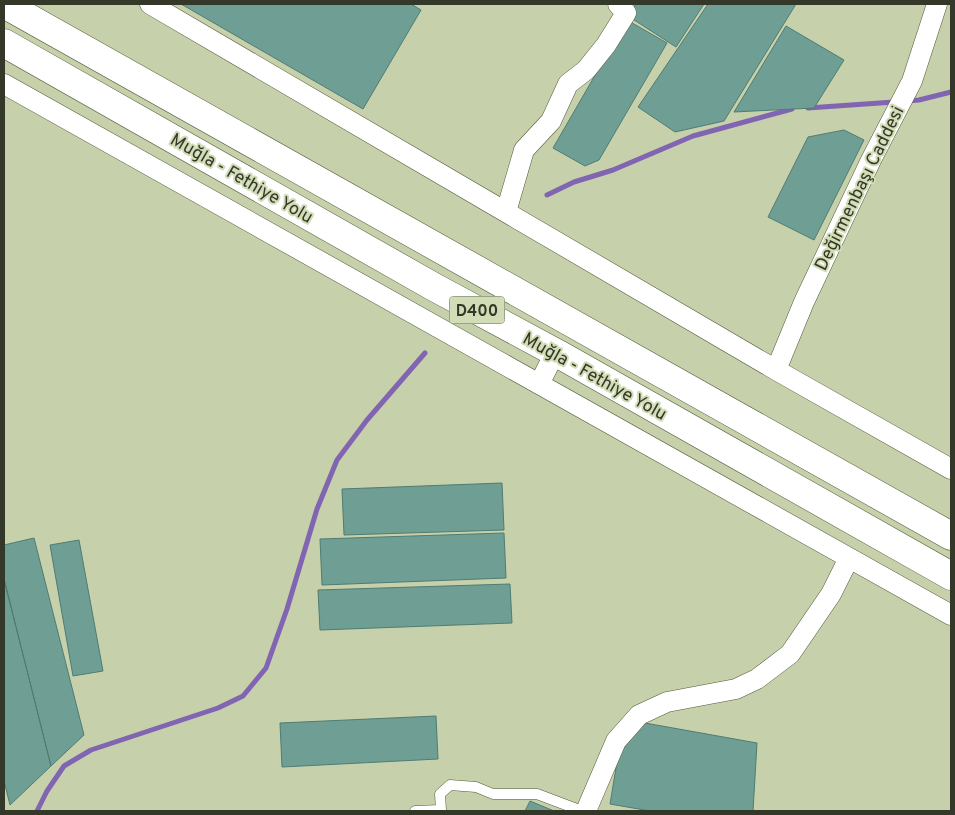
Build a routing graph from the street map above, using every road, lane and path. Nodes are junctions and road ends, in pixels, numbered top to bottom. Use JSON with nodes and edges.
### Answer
{"nodes":[{"id":1,"x":4,"y":4,"type":"edge"},
{"id":2,"x":150,"y":4,"type":"edge"},
{"id":3,"x":618,"y":4,"type":"edge"},
{"id":4,"x":937,"y":4,"type":"edge"},
{"id":5,"x":4,"y":43,"type":"edge"},
{"id":6,"x":4,"y":84,"type":"edge"},
{"id":7,"x":506,"y":212,"type":"junction"},
{"id":8,"x":555,"y":353,"type":"junction"},
{"id":9,"x":776,"y":370,"type":"junction"},
{"id":10,"x":539,"y":384,"type":"junction"},
{"id":11,"x":951,"y":469,"type":"edge"},
{"id":12,"x":951,"y":536,"type":"edge"},
{"id":13,"x":850,"y":558,"type":"junction"},
{"id":14,"x":951,"y":576,"type":"edge"},
{"id":15,"x":951,"y":615,"type":"edge"},
{"id":16,"x":415,"y":811,"type":"edge"},
{"id":17,"x":582,"y":811,"type":"edge"},
{"id":18,"x":586,"y":811,"type":"edge"}],
"edges":[{"from":1,"to":12,"type":"highway","name":"Muğla - Fethiye Yolu","number":"D400"},
{"from":2,"to":7,"type":"street"},
{"from":3,"to":7,"type":"street"},
{"from":4,"to":9,"type":"street","name":"Değirmenbaşı Caddesi"},
{"from":5,"to":8,"type":"highway","name":"Muğla - Fethiye Yolu","number":"D400"},
{"from":6,"to":10,"type":"street"},
{"from":7,"to":9,"type":"street"},
{"from":8,"to":10,"type":"street"},
{"from":8,"to":14,"type":"highway","name":"Muğla - Fethiye Yolu","number":"D400"},
{"from":9,"to":11,"type":"street"},
{"from":10,"to":13,"type":"street"},
{"from":13,"to":15,"type":"street"},
{"from":13,"to":18,"type":"street"},
{"from":16,"to":17,"type":"lane"}]}
